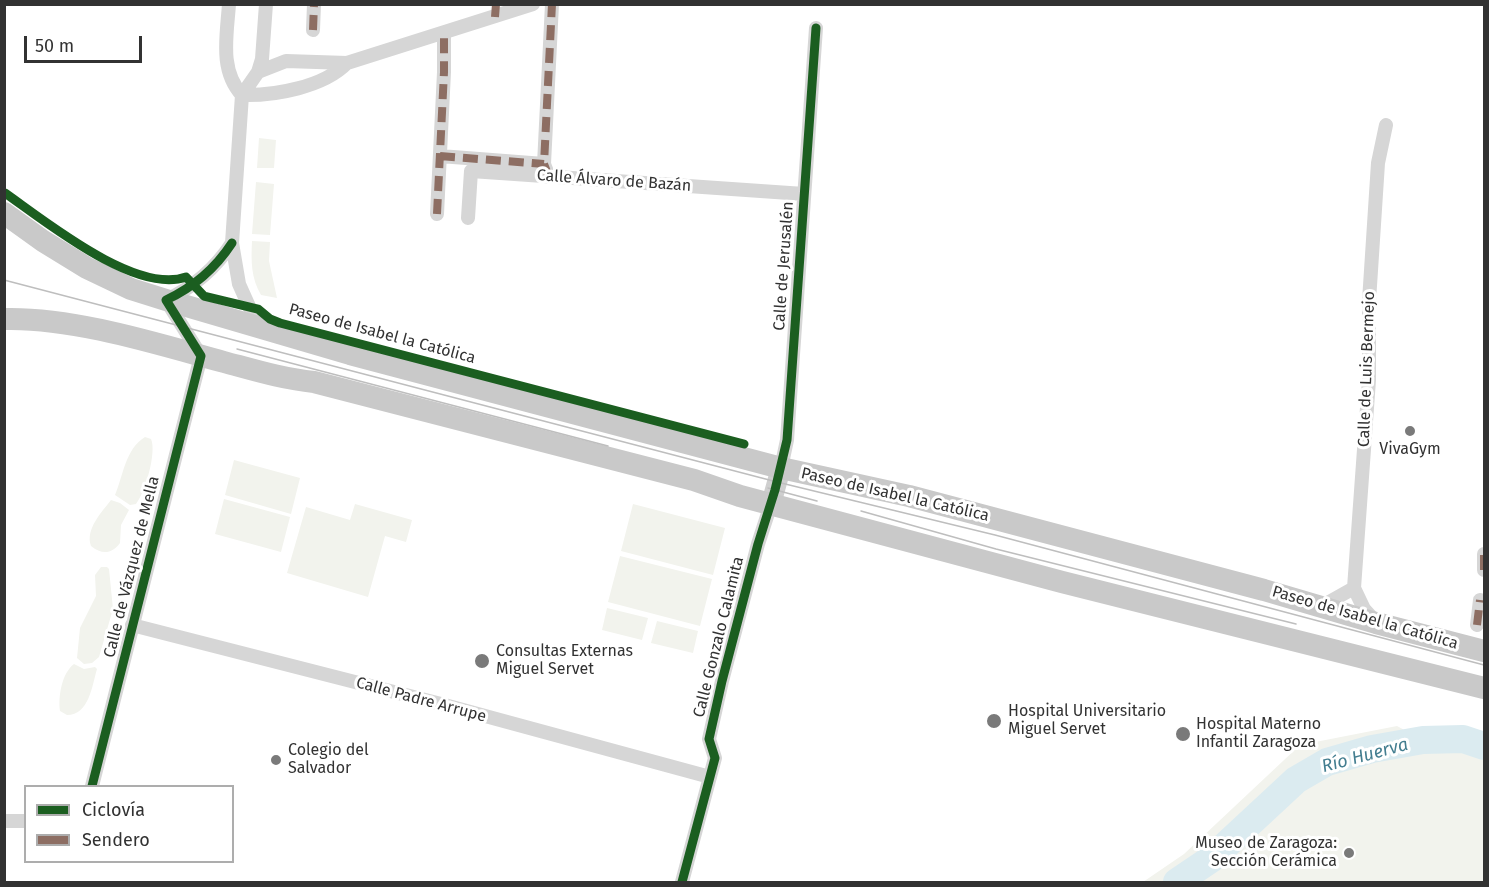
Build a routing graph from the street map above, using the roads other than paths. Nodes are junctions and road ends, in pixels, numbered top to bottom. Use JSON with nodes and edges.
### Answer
{"nodes":[{"id":1,"x":230,"y":4,"type":"edge"},
{"id":2,"x":266,"y":4,"type":"edge"},
{"id":3,"x":314,"y":4,"type":"edge"},
{"id":4,"x":533,"y":4,"type":"edge"},
{"id":5,"x":552,"y":4,"type":"edge"},
{"id":6,"x":495,"y":11,"type":"edge"},
{"id":7,"x":816,"y":28,"type":"dead end"},
{"id":8,"x":313,"y":30,"type":"dead end"},
{"id":9,"x":444,"y":33,"type":"junction"},
{"id":10,"x":264,"y":45,"type":"junction"},
{"id":11,"x":286,"y":61,"type":"junction"},
{"id":12,"x":347,"y":63,"type":"junction"},
{"id":13,"x":258,"y":72,"type":"junction"},
{"id":14,"x":242,"y":95,"type":"junction"},
{"id":15,"x":1386,"y":125,"type":"dead end"},
{"id":16,"x":440,"y":156,"type":"junction"},
{"id":17,"x":546,"y":170,"type":"junction"},
{"id":18,"x":804,"y":194,"type":"junction"},
{"id":19,"x":4,"y":213,"type":"edge"},
{"id":20,"x":437,"y":214,"type":"dead end"},
{"id":21,"x":468,"y":218,"type":"dead end"},
{"id":22,"x":232,"y":243,"type":"junction"},
{"id":23,"x":166,"y":300,"type":"junction"},
{"id":24,"x":4,"y":319,"type":"edge"},
{"id":25,"x":263,"y":328,"type":"junction"},
{"id":26,"x":201,"y":356,"type":"junction"},
{"id":27,"x":781,"y":468,"type":"junction"},
{"id":28,"x":771,"y":504,"type":"junction"},
{"id":29,"x":1485,"y":554,"type":"edge"},
{"id":30,"x":1484,"y":570,"type":"edge"},
{"id":31,"x":1354,"y":588,"type":"junction"},
{"id":32,"x":1480,"y":600,"type":"dead end"},
{"id":33,"x":1322,"y":606,"type":"junction"},
{"id":34,"x":1376,"y":623,"type":"junction"},
{"id":35,"x":132,"y":625,"type":"junction"},
{"id":36,"x":1478,"y":625,"type":"dead end"},
{"id":37,"x":1485,"y":651,"type":"edge"},
{"id":38,"x":1485,"y":688,"type":"edge"},
{"id":39,"x":710,"y":777,"type":"junction"},
{"id":40,"x":92,"y":785,"type":"edge"},
{"id":41,"x":4,"y":821,"type":"edge"},
{"id":42,"x":24,"y":821,"type":"edge"},
{"id":43,"x":682,"y":882,"type":"edge"}],
"edges":[{"from":1,"to":14,"type":"street"},
{"from":2,"to":10,"type":"street"},
{"from":3,"to":8,"type":"street"},
{"from":4,"to":6,"type":"street"},
{"from":5,"to":17,"type":"street"},
{"from":6,"to":9,"type":"street"},
{"from":7,"to":18,"type":"street","name":"Calle de Jerusalén"},
{"from":9,"to":12,"type":"street"},
{"from":9,"to":16,"type":"street"},
{"from":10,"to":11,"type":"street"},
{"from":10,"to":13,"type":"street"},
{"from":11,"to":12,"type":"street"},
{"from":11,"to":13,"type":"street"},
{"from":12,"to":14,"type":"street"},
{"from":13,"to":14,"type":"street"},
{"from":14,"to":22,"type":"street"},
{"from":15,"to":31,"type":"street","name":"Calle de Luis Bermejo"},
{"from":16,"to":17,"type":"street"},
{"from":16,"to":20,"type":"street"},
{"from":17,"to":18,"type":"street","name":"Calle Álvaro de Bazán"},
{"from":17,"to":21,"type":"street","name":"Calle Álvaro de Bazán"},
{"from":18,"to":27,"type":"street","name":"Calle de Jerusalén"},
{"from":19,"to":23,"type":"main road","name":"Paseo de Isabel la Católica"},
{"from":22,"to":23,"type":"street"},
{"from":22,"to":25,"type":"street"},
{"from":23,"to":25,"type":"main road","name":"Paseo de Isabel la Católica"},
{"from":23,"to":26,"type":"street"},
{"from":24,"to":26,"type":"main road"},
{"from":25,"to":27,"type":"main road","name":"Paseo de Isabel la Católica"},
{"from":26,"to":28,"type":"main road"},
{"from":26,"to":35,"type":"street","name":"Calle de Vázquez de Mella"},
{"from":27,"to":28,"type":"street","name":"Calle de Jerusalén"},
{"from":27,"to":33,"type":"main road","name":"Paseo de Isabel la Católica"},
{"from":28,"to":38,"type":"main road"},
{"from":28,"to":39,"type":"street","name":"Calle Gonzalo Calamita"},
{"from":29,"to":30,"type":"street"},
{"from":31,"to":33,"type":"street"},
{"from":31,"to":34,"type":"street"},
{"from":32,"to":36,"type":"street"},
{"from":33,"to":34,"type":"main road","name":"Paseo de Isabel la Católica"},
{"from":34,"to":37,"type":"main road","name":"Paseo de Isabel la Católica"},
{"from":35,"to":39,"type":"street","name":"Calle Padre Arrupe"},
{"from":35,"to":40,"type":"street","name":"Calle de Vázquez de Mella"},
{"from":39,"to":43,"type":"street","name":"Calle Gonzalo Calamita"},
{"from":41,"to":42,"type":"street"}]}
